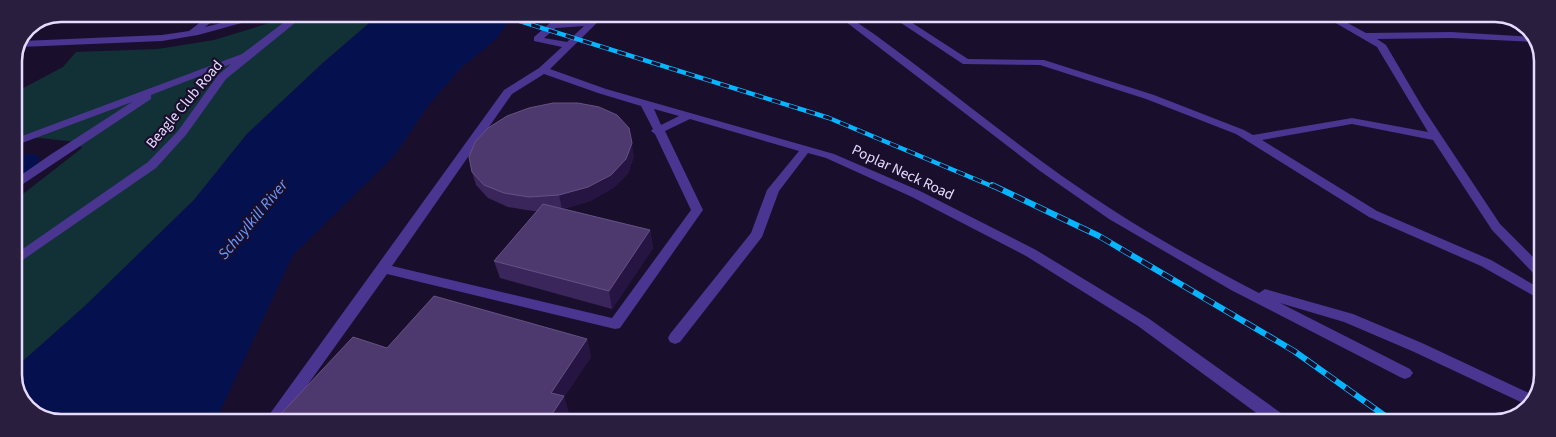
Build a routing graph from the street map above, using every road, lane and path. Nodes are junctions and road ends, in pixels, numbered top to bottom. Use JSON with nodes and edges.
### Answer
{"nodes":[{"id":1,"x":206,"y":22,"type":"edge"},
{"id":2,"x":237,"y":22,"type":"edge"},
{"id":3,"x":290,"y":22,"type":"edge"},
{"id":4,"x":850,"y":22,"type":"edge"},
{"id":5,"x":905,"y":22,"type":"edge"},
{"id":6,"x":1339,"y":22,"type":"edge"},
{"id":7,"x":591,"y":23,"type":"joint"},
{"id":8,"x":192,"y":33,"type":"junction"},
{"id":9,"x":1364,"y":36,"type":"junction"},
{"id":10,"x":1527,"y":40,"type":"edge"},
{"id":11,"x":27,"y":44,"type":"edge"},
{"id":12,"x":569,"y":45,"type":"junction"},
{"id":13,"x":248,"y":54,"type":"junction"},
{"id":14,"x":543,"y":70,"type":"junction"},
{"id":15,"x":163,"y":86,"type":"junction"},
{"id":16,"x":646,"y":104,"type":"junction"},
{"id":17,"x":688,"y":116,"type":"junction"},
{"id":18,"x":657,"y":131,"type":"junction"},
{"id":19,"x":1437,"y":137,"type":"junction"},
{"id":20,"x":1251,"y":139,"type":"junction"},
{"id":21,"x":22,"y":140,"type":"edge"},
{"id":22,"x":806,"y":149,"type":"junction"},
{"id":23,"x":22,"y":180,"type":"edge"},
{"id":24,"x":23,"y":255,"type":"edge"},
{"id":25,"x":1534,"y":265,"type":"edge"},
{"id":26,"x":384,"y":268,"type":"junction"},
{"id":27,"x":1234,"y":284,"type":"junction"},
{"id":28,"x":1534,"y":291,"type":"edge"},
{"id":29,"x":675,"y":338,"type":"dead end"},
{"id":30,"x":1405,"y":373,"type":"dead end"},
{"id":31,"x":1526,"y":398,"type":"edge"},
{"id":32,"x":278,"y":414,"type":"edge"},
{"id":33,"x":1270,"y":414,"type":"edge"}],
"edges":[{"from":1,"to":8,"type":"street"},
{"from":2,"to":8,"type":"street"},
{"from":3,"to":13,"type":"street","name":"Beagle Club Road"},
{"from":4,"to":27,"type":"street"},
{"from":5,"to":20,"type":"street"},
{"from":6,"to":9,"type":"street"},
{"from":7,"to":12,"type":"street"},
{"from":7,"to":12,"type":"street"},
{"from":8,"to":11,"type":"street"},
{"from":9,"to":10,"type":"street"},
{"from":9,"to":19,"type":"street"},
{"from":12,"to":14,"type":"street"},
{"from":13,"to":15,"type":"street"},
{"from":13,"to":24,"type":"street","name":"Beagle Club Road"},
{"from":14,"to":16,"type":"street","name":"Poplar Neck Road"},
{"from":14,"to":26,"type":"street"},
{"from":15,"to":21,"type":"street"},
{"from":15,"to":23,"type":"street"},
{"from":16,"to":17,"type":"street","name":"Poplar Neck Road"},
{"from":16,"to":18,"type":"street"},
{"from":17,"to":18,"type":"street"},
{"from":17,"to":22,"type":"street","name":"Poplar Neck Road"},
{"from":18,"to":26,"type":"street"},
{"from":19,"to":20,"type":"street"},
{"from":19,"to":25,"type":"street"},
{"from":20,"to":28,"type":"street"},
{"from":22,"to":29,"type":"street"},
{"from":22,"to":33,"type":"street","name":"Poplar Neck Road"},
{"from":26,"to":32,"type":"street"},
{"from":27,"to":30,"type":"street"},
{"from":27,"to":31,"type":"street"}]}
